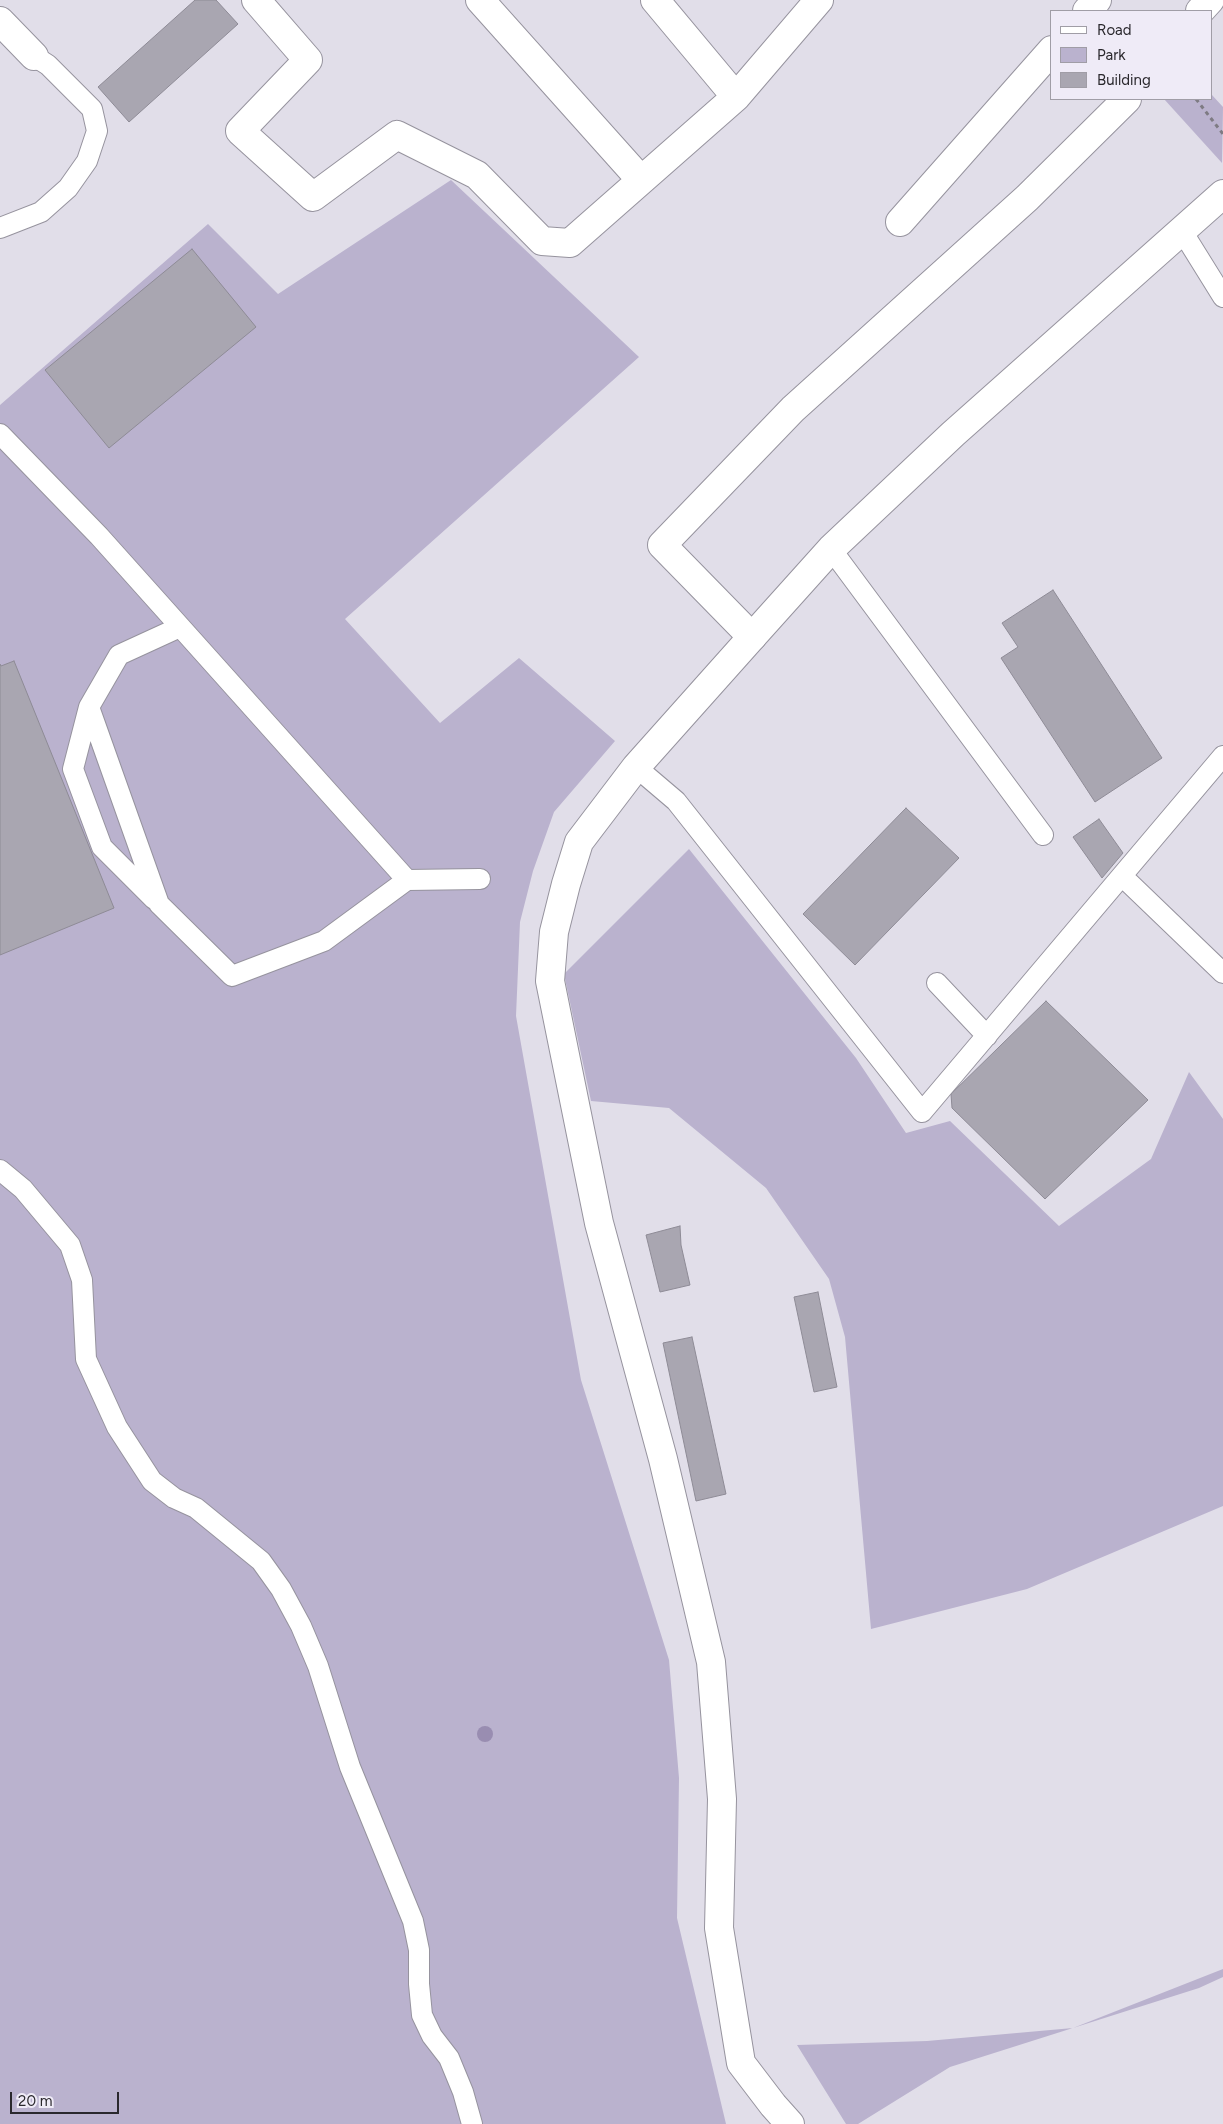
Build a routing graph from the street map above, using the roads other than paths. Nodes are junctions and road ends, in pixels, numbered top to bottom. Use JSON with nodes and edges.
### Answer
{"nodes":[{"id":1,"x":256,"y":0,"type":"edge"},
{"id":2,"x":480,"y":0,"type":"edge"},
{"id":3,"x":655,"y":0,"type":"edge"},
{"id":4,"x":819,"y":0,"type":"edge"},
{"id":5,"x":1097,"y":0,"type":"edge"},
{"id":6,"x":1210,"y":0,"type":"edge"},
{"id":7,"x":1088,"y":10,"type":"edge"},
{"id":8,"x":1201,"y":10,"type":"edge"},
{"id":9,"x":0,"y":21,"type":"edge"},
{"id":10,"x":1050,"y":52,"type":"edge"},
{"id":11,"x":34,"y":56,"type":"joint"},
{"id":12,"x":736,"y":97,"type":"junction"},
{"id":13,"x":1126,"y":100,"type":"edge"},
{"id":14,"x":641,"y":180,"type":"junction"},
{"id":15,"x":1223,"y":194,"type":"edge"},
{"id":16,"x":900,"y":222,"type":"dead end"},
{"id":17,"x":0,"y":228,"type":"edge"},
{"id":18,"x":1182,"y":232,"type":"junction"},
{"id":19,"x":1223,"y":297,"type":"edge"},
{"id":20,"x":0,"y":434,"type":"edge"},
{"id":21,"x":832,"y":549,"type":"junction"},
{"id":22,"x":180,"y":627,"type":"junction"},
{"id":23,"x":752,"y":636,"type":"junction"},
{"id":24,"x":90,"y":707,"type":"junction"},
{"id":25,"x":1223,"y":756,"type":"edge"},
{"id":26,"x":636,"y":766,"type":"junction"},
{"id":27,"x":1043,"y":835,"type":"dead end"},
{"id":28,"x":1122,"y":876,"type":"junction"},
{"id":29,"x":480,"y":879,"type":"dead end"},
{"id":30,"x":407,"y":880,"type":"junction"},
{"id":31,"x":159,"y":904,"type":"junction"},
{"id":32,"x":1223,"y":973,"type":"edge"},
{"id":33,"x":937,"y":983,"type":"dead end"},
{"id":34,"x":987,"y":1036,"type":"junction"},
{"id":35,"x":0,"y":1170,"type":"edge"},
{"id":36,"x":472,"y":2124,"type":"edge"},
{"id":37,"x":790,"y":2124,"type":"edge"}],
"edges":[{"from":1,"to":14,"type":"street"},
{"from":2,"to":14,"type":"street"},
{"from":3,"to":12,"type":"street"},
{"from":4,"to":12,"type":"street"},
{"from":5,"to":7,"type":"street"},
{"from":6,"to":8,"type":"street"},
{"from":9,"to":11,"type":"street"},
{"from":10,"to":16,"type":"street"},
{"from":11,"to":17,"type":"lane"},
{"from":12,"to":14,"type":"street"},
{"from":13,"to":23,"type":"street"},
{"from":15,"to":18,"type":"street"},
{"from":18,"to":19,"type":"lane"},
{"from":18,"to":21,"type":"street"},
{"from":20,"to":22,"type":"lane"},
{"from":21,"to":23,"type":"street"},
{"from":21,"to":27,"type":"lane"},
{"from":22,"to":24,"type":"lane"},
{"from":22,"to":30,"type":"lane"},
{"from":23,"to":26,"type":"street"},
{"from":24,"to":31,"type":"lane"},
{"from":24,"to":31,"type":"lane"},
{"from":25,"to":28,"type":"lane"},
{"from":26,"to":34,"type":"lane"},
{"from":26,"to":37,"type":"street"},
{"from":28,"to":32,"type":"lane"},
{"from":28,"to":34,"type":"lane"},
{"from":29,"to":30,"type":"lane"},
{"from":30,"to":31,"type":"lane"},
{"from":33,"to":34,"type":"lane"},
{"from":35,"to":36,"type":"lane"}]}
